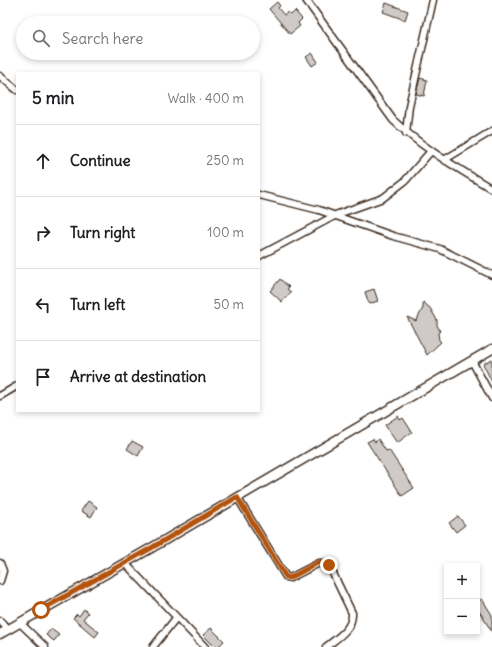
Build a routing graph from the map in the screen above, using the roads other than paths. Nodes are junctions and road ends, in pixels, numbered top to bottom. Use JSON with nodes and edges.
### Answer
{"nodes":[{"id":1,"x":306,"y":0,"type":"edge"},
{"id":2,"x":433,"y":0,"type":"edge"},
{"id":3,"x":0,"y":76,"type":"edge"},
{"id":4,"x":16,"y":89,"type":"edge"},
{"id":5,"x":492,"y":131,"type":"edge"},
{"id":6,"x":406,"y":133,"type":"junction"},
{"id":7,"x":431,"y":151,"type":"junction"},
{"id":8,"x":444,"y":160,"type":"junction"},
{"id":9,"x":492,"y":189,"type":"edge"},
{"id":10,"x":260,"y":195,"type":"edge"},
{"id":11,"x":335,"y":216,"type":"junction"},
{"id":12,"x":260,"y":255,"type":"edge"},
{"id":13,"x":492,"y":275,"type":"edge"},
{"id":14,"x":492,"y":350,"type":"edge"},
{"id":15,"x":472,"y":361,"type":"junction"},
{"id":16,"x":16,"y":387,"type":"edge"},
{"id":17,"x":0,"y":396,"type":"edge"},
{"id":18,"x":492,"y":398,"type":"edge"},
{"id":19,"x":237,"y":497,"type":"junction"},
{"id":20,"x":0,"y":563,"type":"edge"},
{"id":21,"x":125,"y":563,"type":"junction"},
{"id":22,"x":0,"y":581,"type":"edge"},
{"id":23,"x":176,"y":618,"type":"junction"},
{"id":24,"x":0,"y":621,"type":"edge"},
{"id":25,"x":20,"y":623,"type":"junction"},
{"id":26,"x":8,"y":629,"type":"junction"},
{"id":27,"x":0,"y":634,"type":"edge"},
{"id":28,"x":45,"y":647,"type":"edge"},
{"id":29,"x":153,"y":647,"type":"edge"},
{"id":30,"x":205,"y":647,"type":"edge"},
{"id":31,"x":326,"y":647,"type":"edge"}],
"edges":[{"from":1,"to":6,"type":"street"},
{"from":2,"to":6,"type":"street"},
{"from":3,"to":4,"type":"street"},
{"from":5,"to":8,"type":"street"},
{"from":6,"to":7,"type":"street"},
{"from":7,"to":8,"type":"street"},
{"from":7,"to":11,"type":"street"},
{"from":8,"to":9,"type":"street"},
{"from":10,"to":11,"type":"street"},
{"from":11,"to":12,"type":"street"},
{"from":11,"to":13,"type":"street"},
{"from":14,"to":15,"type":"main road"},
{"from":15,"to":18,"type":"street"},
{"from":15,"to":19,"type":"main road"},
{"from":16,"to":17,"type":"street"},
{"from":19,"to":21,"type":"main road"},
{"from":19,"to":31,"type":"street"},
{"from":20,"to":22,"type":"street"},
{"from":21,"to":23,"type":"street"},
{"from":21,"to":25,"type":"main road"},
{"from":23,"to":29,"type":"street"},
{"from":23,"to":30,"type":"street"},
{"from":24,"to":26,"type":"street"},
{"from":25,"to":26,"type":"main road"},
{"from":25,"to":28,"type":"street"},
{"from":26,"to":27,"type":"main road"}]}
